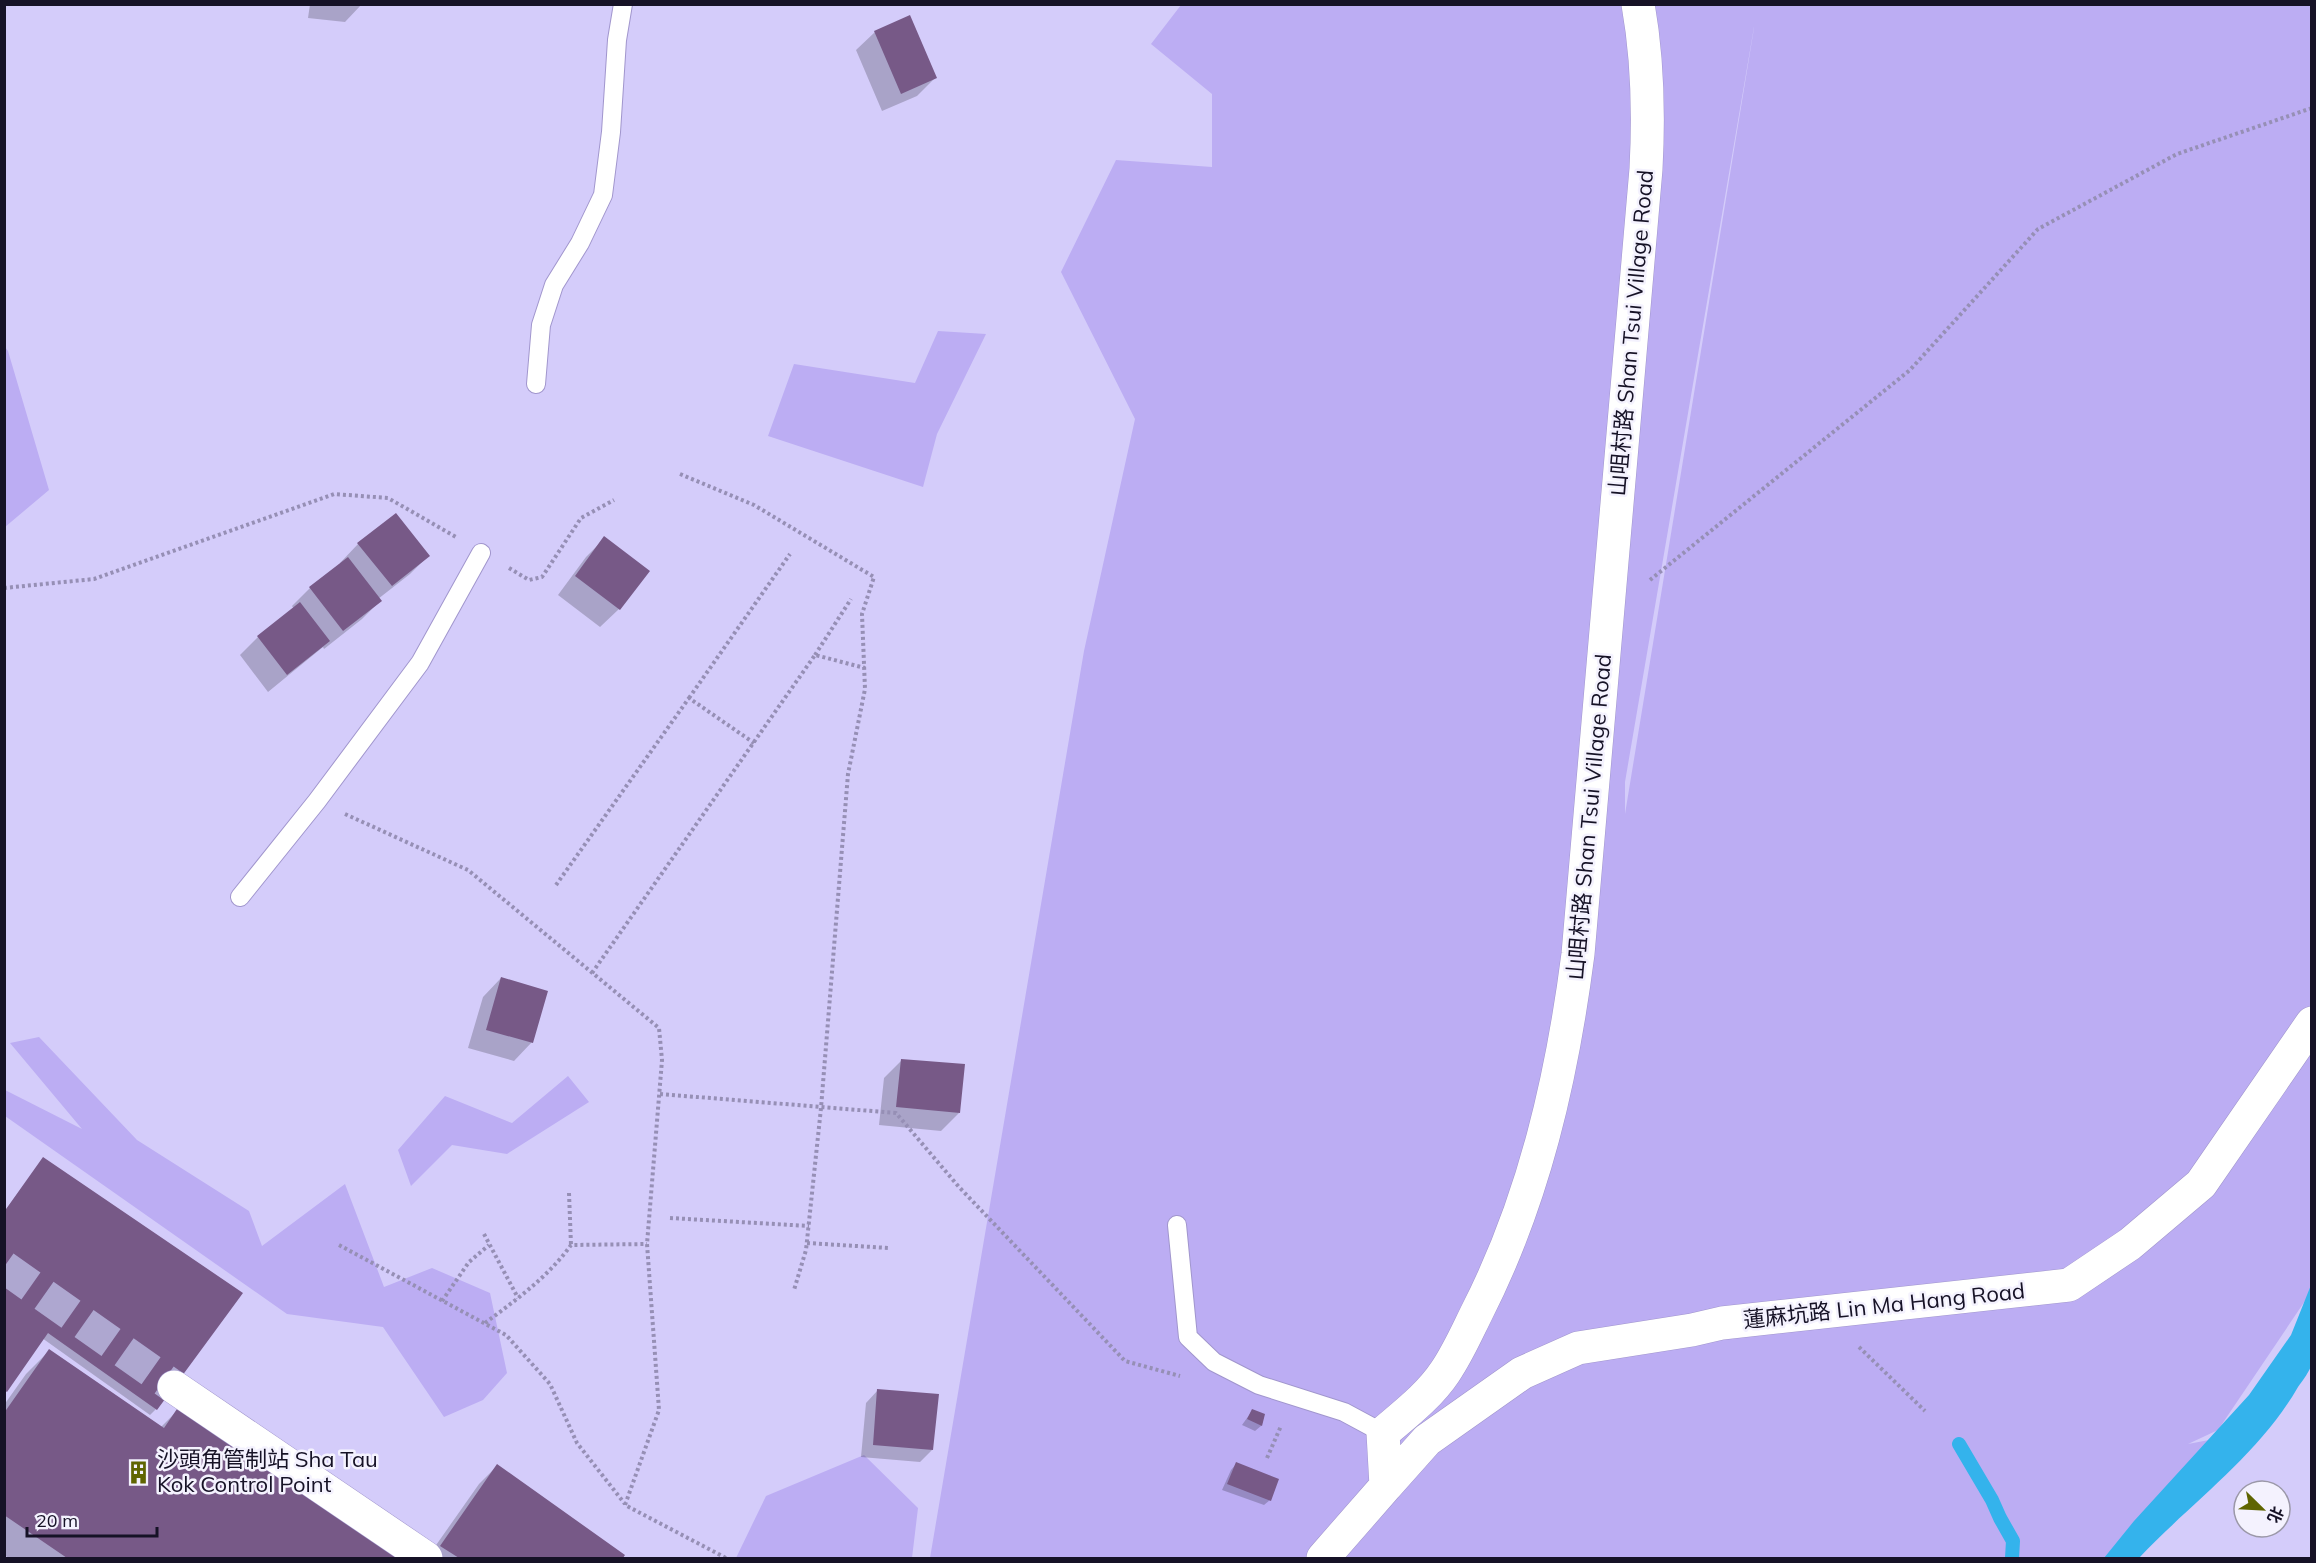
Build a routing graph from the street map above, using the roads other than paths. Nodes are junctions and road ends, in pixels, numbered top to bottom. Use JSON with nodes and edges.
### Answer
{"nodes":[{"id":1,"x":623,"y":4,"type":"edge"},
{"id":2,"x":1638,"y":4,"type":"edge"},
{"id":3,"x":536,"y":384,"type":"dead end"},
{"id":4,"x":482,"y":553,"type":"road end"},
{"id":5,"x":240,"y":897,"type":"dead end"},
{"id":6,"x":2312,"y":1023,"type":"edge"},
{"id":7,"x":1177,"y":1225,"type":"dead end"},
{"id":8,"x":174,"y":1387,"type":"tunnel mouth"},
{"id":9,"x":1383,"y":1433,"type":"junction"},
{"id":10,"x":1386,"y":1486,"type":"junction"},
{"id":11,"x":426,"y":1558,"type":"edge"},
{"id":12,"x":1323,"y":1558,"type":"edge"}],
"edges":[{"from":1,"to":3,"type":"lane"},
{"from":2,"to":9,"type":"street","name":"山咀村路 Shan Tsui Village Road"},
{"from":4,"to":5,"type":"lane"},
{"from":6,"to":10,"type":"street","name":"蓮麻坑路 Lin Ma Hang Road"},
{"from":7,"to":9,"type":"lane"},
{"from":8,"to":11,"type":"street"},
{"from":9,"to":10,"type":"street"},
{"from":10,"to":12,"type":"street"}]}
